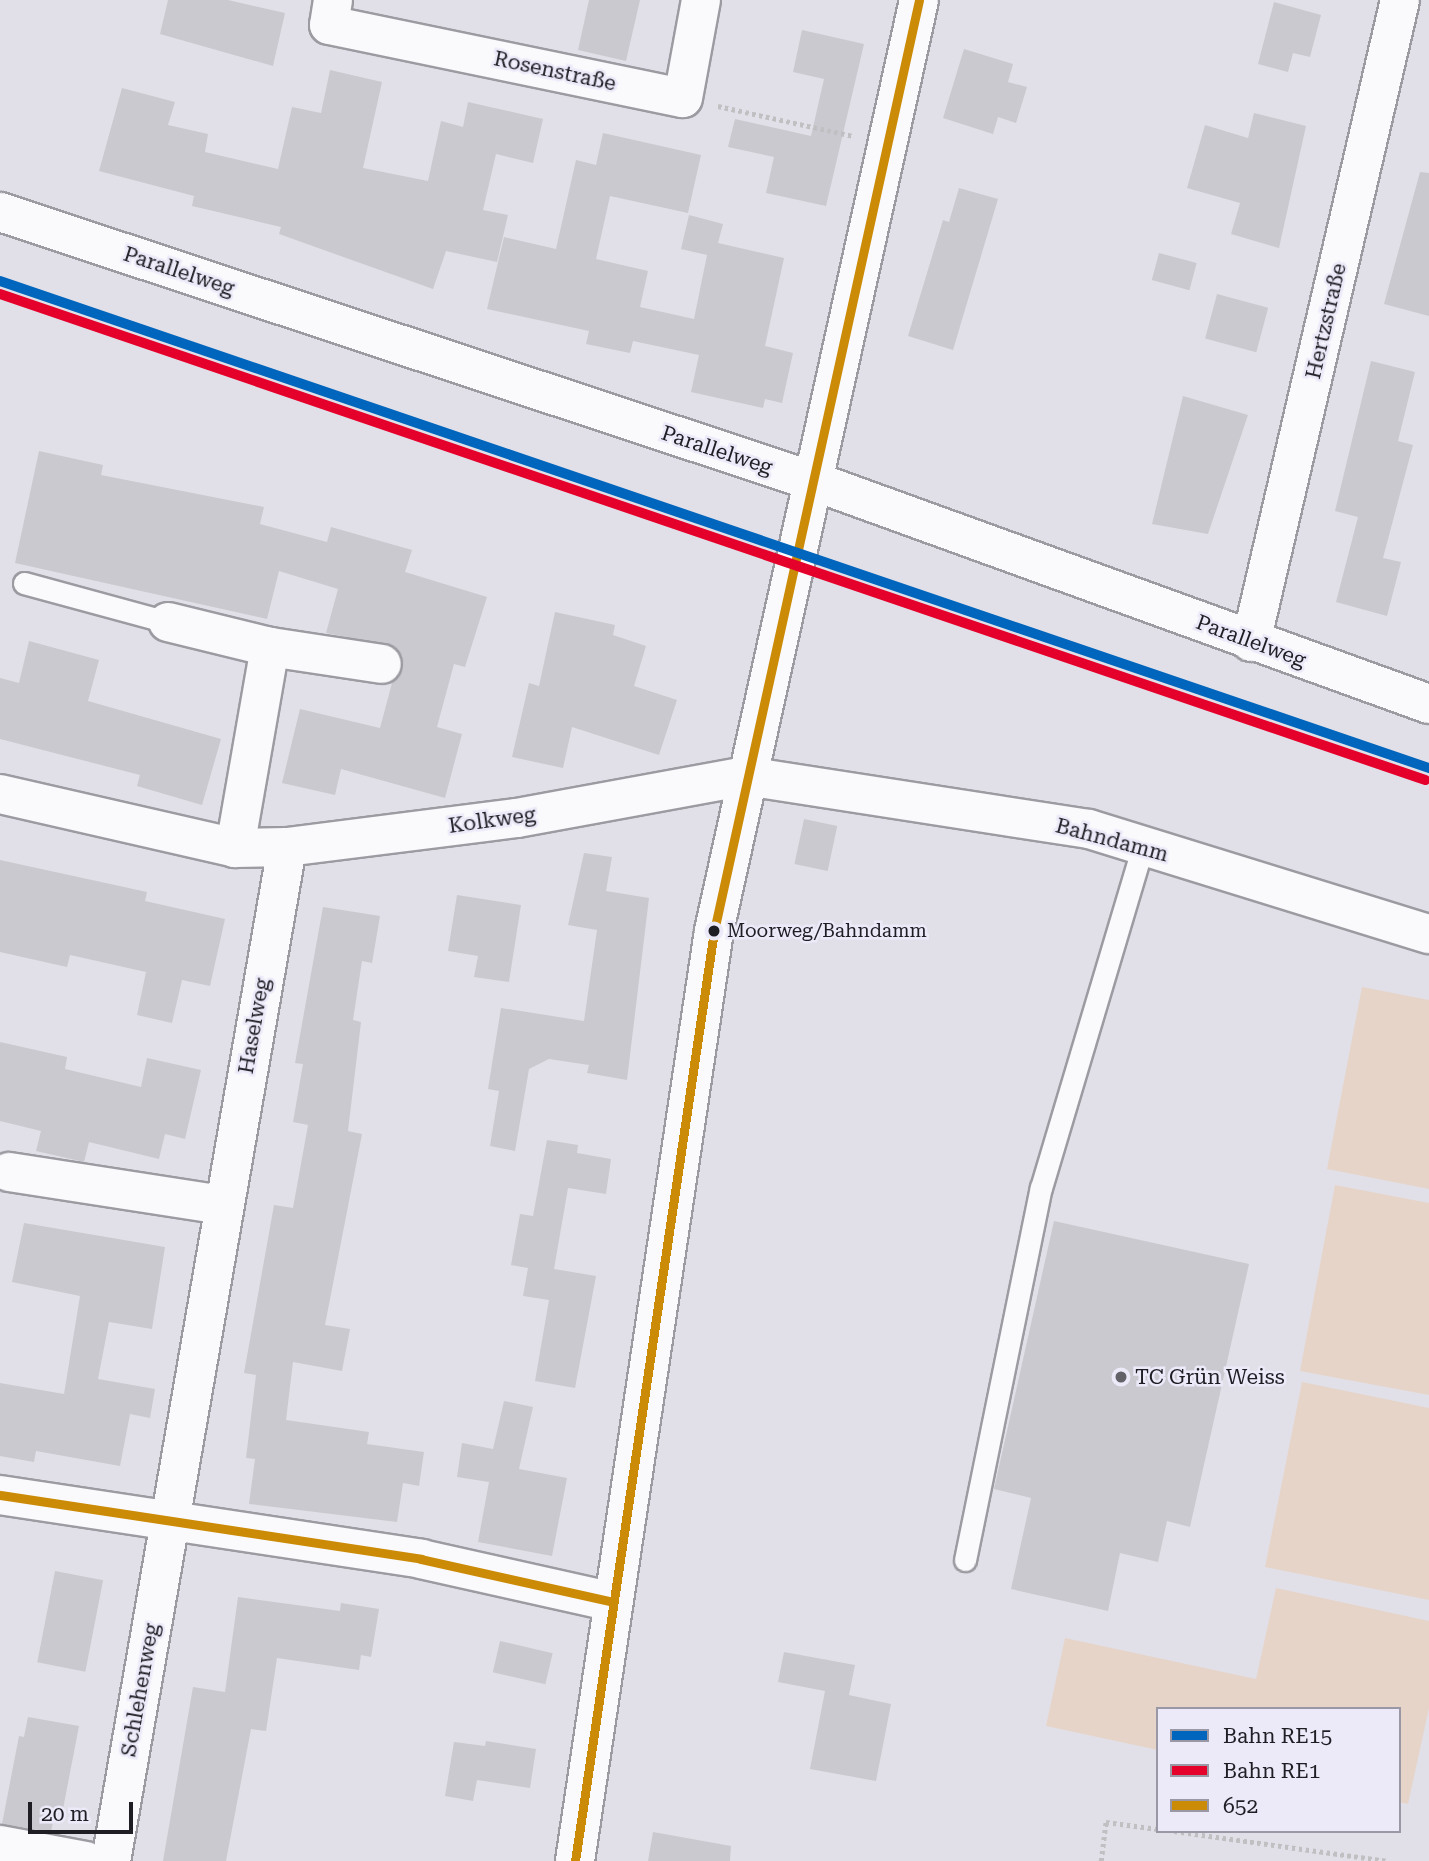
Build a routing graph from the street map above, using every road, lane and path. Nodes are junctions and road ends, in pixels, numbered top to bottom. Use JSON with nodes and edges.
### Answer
{"nodes":[{"id":1,"x":701,"y":0,"type":"edge"},
{"id":2,"x":919,"y":0,"type":"edge"},
{"id":3,"x":1400,"y":0,"type":"edge"},
{"id":4,"x":1417,"y":0,"type":"edge"},
{"id":5,"x":1429,"y":3,"type":"edge"},
{"id":6,"x":331,"y":13,"type":"edge"},
{"id":7,"x":683,"y":98,"type":"junction"},
{"id":8,"x":885,"y":143,"type":"junction"},
{"id":9,"x":0,"y":212,"type":"edge"},
{"id":10,"x":816,"y":482,"type":"junction"},
{"id":11,"x":24,"y":583,"type":"dead end"},
{"id":12,"x":168,"y":622,"type":"joint"},
{"id":13,"x":1251,"y":642,"type":"junction"},
{"id":14,"x":270,"y":647,"type":"junction"},
{"id":15,"x":382,"y":664,"type":"dead end"},
{"id":16,"x":1429,"y":704,"type":"edge"},
{"id":17,"x":746,"y":776,"type":"junction"},
{"id":18,"x":0,"y":794,"type":"edge"},
{"id":19,"x":1143,"y":846,"type":"junction"},
{"id":20,"x":287,"y":847,"type":"junction"},
{"id":21,"x":235,"y":848,"type":"junction"},
{"id":22,"x":1429,"y":934,"type":"edge"},
{"id":23,"x":9,"y":1172,"type":"dead end"},
{"id":24,"x":221,"y":1205,"type":"junction"},
{"id":25,"x":0,"y":1494,"type":"edge"},
{"id":26,"x":169,"y":1518,"type":"junction"},
{"id":27,"x":965,"y":1560,"type":"dead end"},
{"id":28,"x":613,"y":1602,"type":"junction"},
{"id":29,"x":1156,"y":1829,"type":"edge"},
{"id":30,"x":1188,"y":1833,"type":"edge"},
{"id":31,"x":0,"y":1845,"type":"edge"},
{"id":32,"x":86,"y":1861,"type":"edge"},
{"id":33,"x":111,"y":1861,"type":"edge"},
{"id":34,"x":575,"y":1861,"type":"edge"},
{"id":35,"x":1101,"y":1861,"type":"edge"},
{"id":36,"x":1388,"y":1861,"type":"edge"}],
"edges":[{"from":1,"to":7,"type":"street"},
{"from":2,"to":8,"type":"street"},
{"from":3,"to":13,"type":"street","name":"Hertzstraße"},
{"from":4,"to":5,"type":"street"},
{"from":6,"to":7,"type":"street","name":"Rosenstraße"},
{"from":7,"to":8,"type":"path"},
{"from":8,"to":10,"type":"street"},
{"from":9,"to":10,"type":"street","name":"Parallelweg"},
{"from":10,"to":13,"type":"street","name":"Parallelweg"},
{"from":10,"to":17,"type":"street"},
{"from":11,"to":12,"type":"lane"},
{"from":12,"to":14,"type":"street"},
{"from":13,"to":16,"type":"street","name":"Parallelweg"},
{"from":14,"to":15,"type":"street"},
{"from":14,"to":21,"type":"street"},
{"from":17,"to":19,"type":"street","name":"Bahndamm"},
{"from":17,"to":20,"type":"street","name":"Kolkweg"},
{"from":17,"to":28,"type":"street"},
{"from":18,"to":21,"type":"street","name":"Kolkweg"},
{"from":19,"to":22,"type":"street","name":"Bahndamm"},
{"from":19,"to":27,"type":"lane"},
{"from":20,"to":21,"type":"street","name":"Kolkweg"},
{"from":20,"to":24,"type":"street","name":"Haselweg"},
{"from":23,"to":24,"type":"street"},
{"from":24,"to":26,"type":"street","name":"Haselweg"},
{"from":25,"to":26,"type":"street"},
{"from":26,"to":28,"type":"street"},
{"from":26,"to":33,"type":"street","name":"Schlehenweg"},
{"from":28,"to":34,"type":"street"},
{"from":29,"to":35,"type":"path"},
{"from":30,"to":36,"type":"path"},
{"from":31,"to":32,"type":"street"}]}
